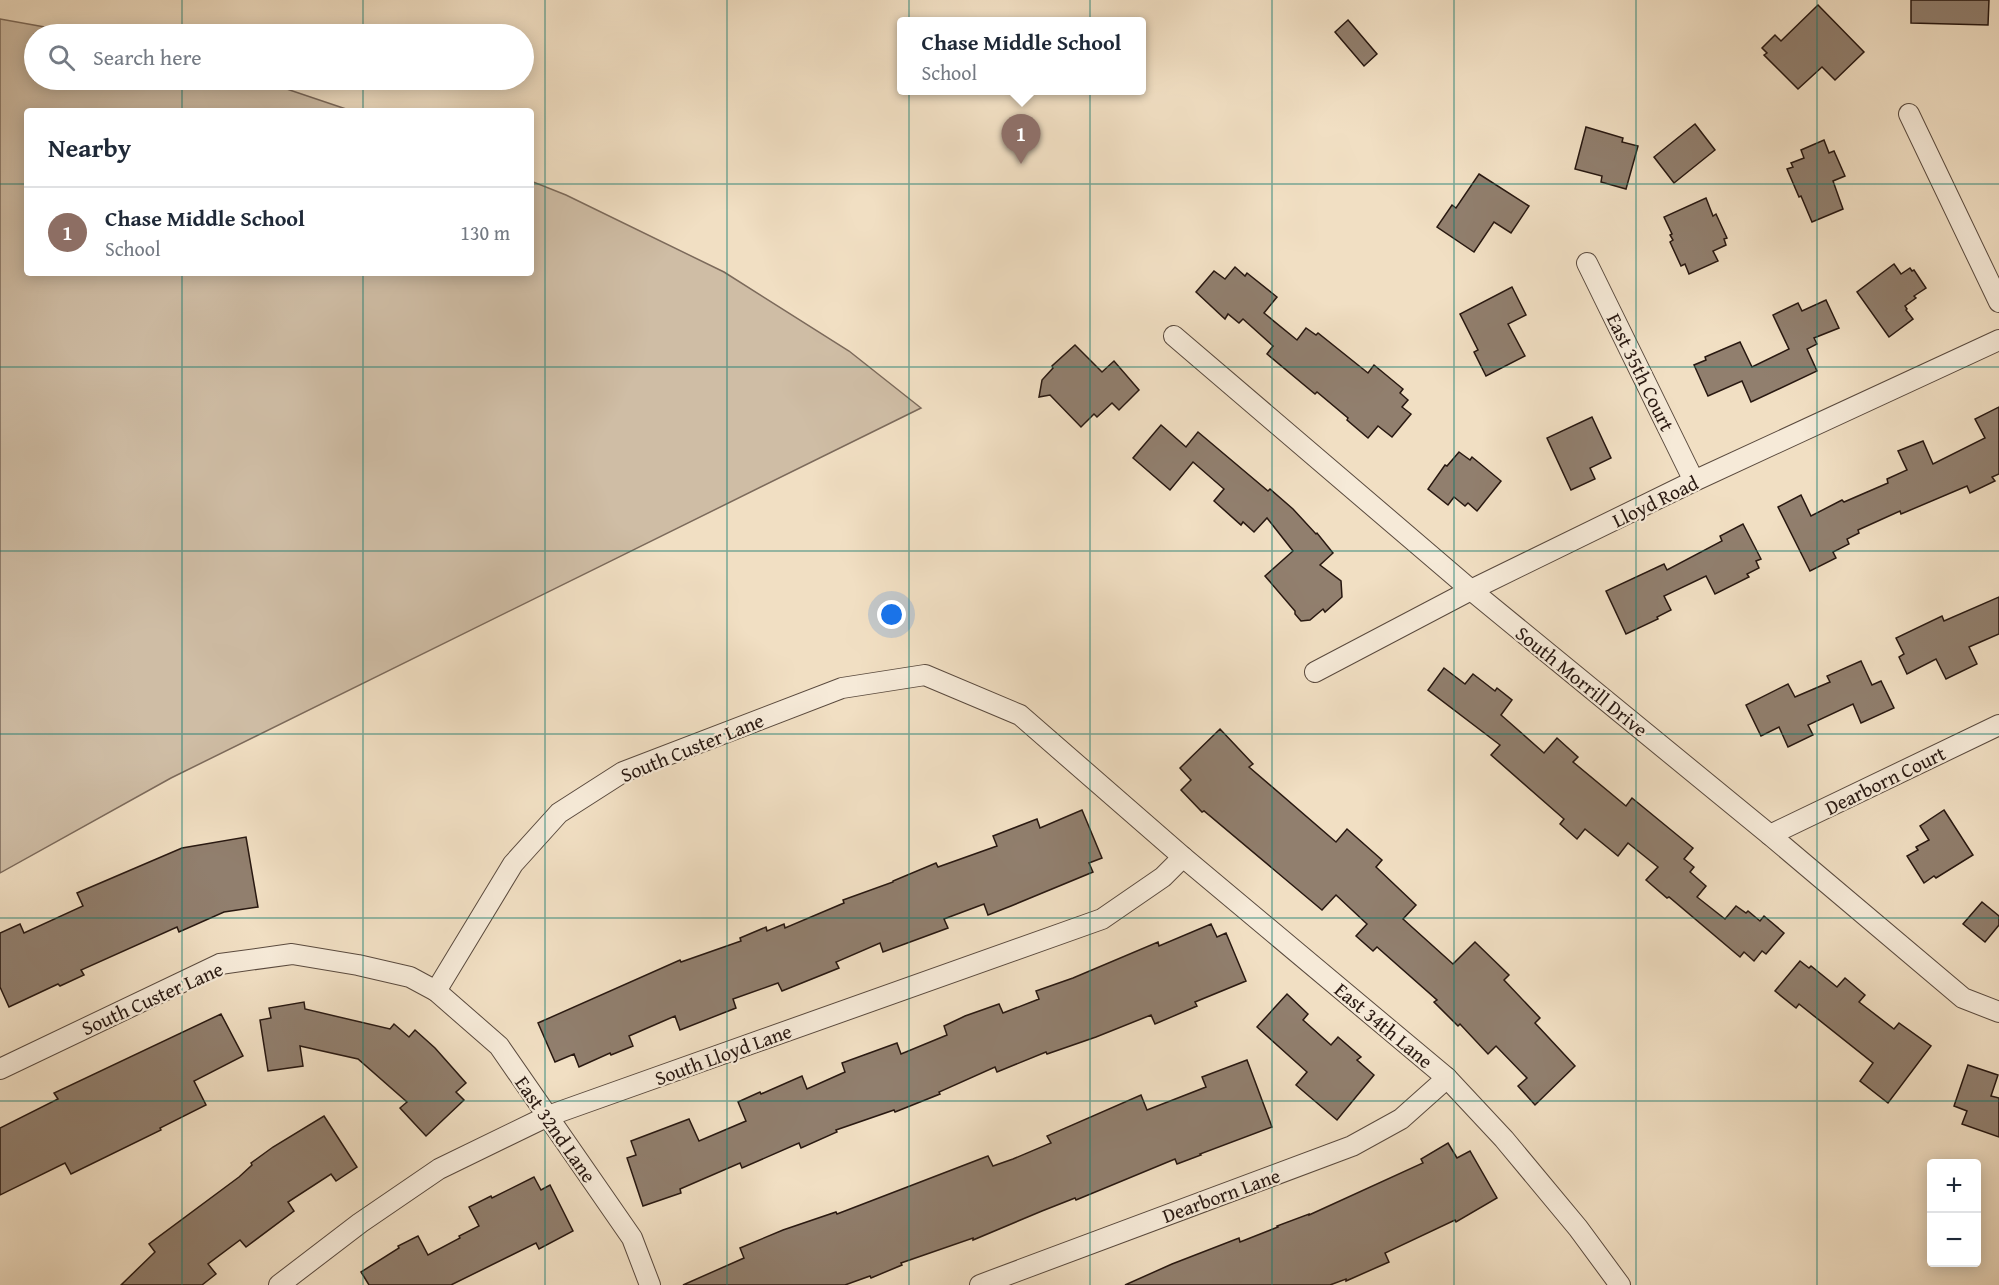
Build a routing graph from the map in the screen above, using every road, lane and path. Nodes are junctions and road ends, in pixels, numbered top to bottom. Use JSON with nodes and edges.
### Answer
{"nodes":[{"id":1,"x":1909,"y":114,"type":"dead end"},
{"id":2,"x":1587,"y":263,"type":"dead end"},
{"id":3,"x":1999,"y":302,"type":"edge"},
{"id":4,"x":1174,"y":336,"type":"dead end"},
{"id":5,"x":1999,"y":340,"type":"edge"},
{"id":6,"x":1694,"y":481,"type":"junction"},
{"id":7,"x":1471,"y":590,"type":"junction"},
{"id":8,"x":1315,"y":672,"type":"dead end"},
{"id":9,"x":1999,"y":725,"type":"edge"},
{"id":10,"x":1116,"y":796,"type":"joint"},
{"id":11,"x":1770,"y":835,"type":"junction"},
{"id":12,"x":1183,"y":857,"type":"junction"},
{"id":13,"x":436,"y":991,"type":"junction"},
{"id":14,"x":1999,"y":1012,"type":"edge"},
{"id":15,"x":0,"y":1069,"type":"edge"},
{"id":16,"x":1447,"y":1078,"type":"junction"},
{"id":17,"x":548,"y":1116,"type":"junction"},
{"id":18,"x":279,"y":1285,"type":"edge"},
{"id":19,"x":650,"y":1285,"type":"edge"},
{"id":20,"x":980,"y":1285,"type":"edge"},
{"id":21,"x":1620,"y":1285,"type":"edge"}],
"edges":[{"from":1,"to":3,"type":"street"},
{"from":2,"to":6,"type":"street","name":"East 35th Court"},
{"from":4,"to":7,"type":"street","name":"South Morrill Drive"},
{"from":5,"to":6,"type":"street","name":"Lloyd Road"},
{"from":6,"to":7,"type":"street","name":"Lloyd Road"},
{"from":7,"to":8,"type":"street","name":"Lloyd Road"},
{"from":7,"to":11,"type":"street","name":"South Morrill Drive"},
{"from":9,"to":11,"type":"street","name":"Dearborn Court"},
{"from":10,"to":12,"type":"street","name":"East 34th Lane"},
{"from":10,"to":13,"type":"street","name":"South Custer Lane"},
{"from":11,"to":14,"type":"street","name":"South Morrill Drive"},
{"from":12,"to":16,"type":"street","name":"East 34th Lane"},
{"from":12,"to":17,"type":"street","name":"South Lloyd Lane"},
{"from":13,"to":15,"type":"street","name":"South Custer Lane"},
{"from":13,"to":17,"type":"street","name":"East 32nd Lane"},
{"from":16,"to":20,"type":"street","name":"Dearborn Lane"},
{"from":16,"to":21,"type":"street","name":"East 34th Lane"},
{"from":17,"to":18,"type":"street","name":"South Lloyd Lane"},
{"from":17,"to":19,"type":"street","name":"East 32nd Lane"}]}
